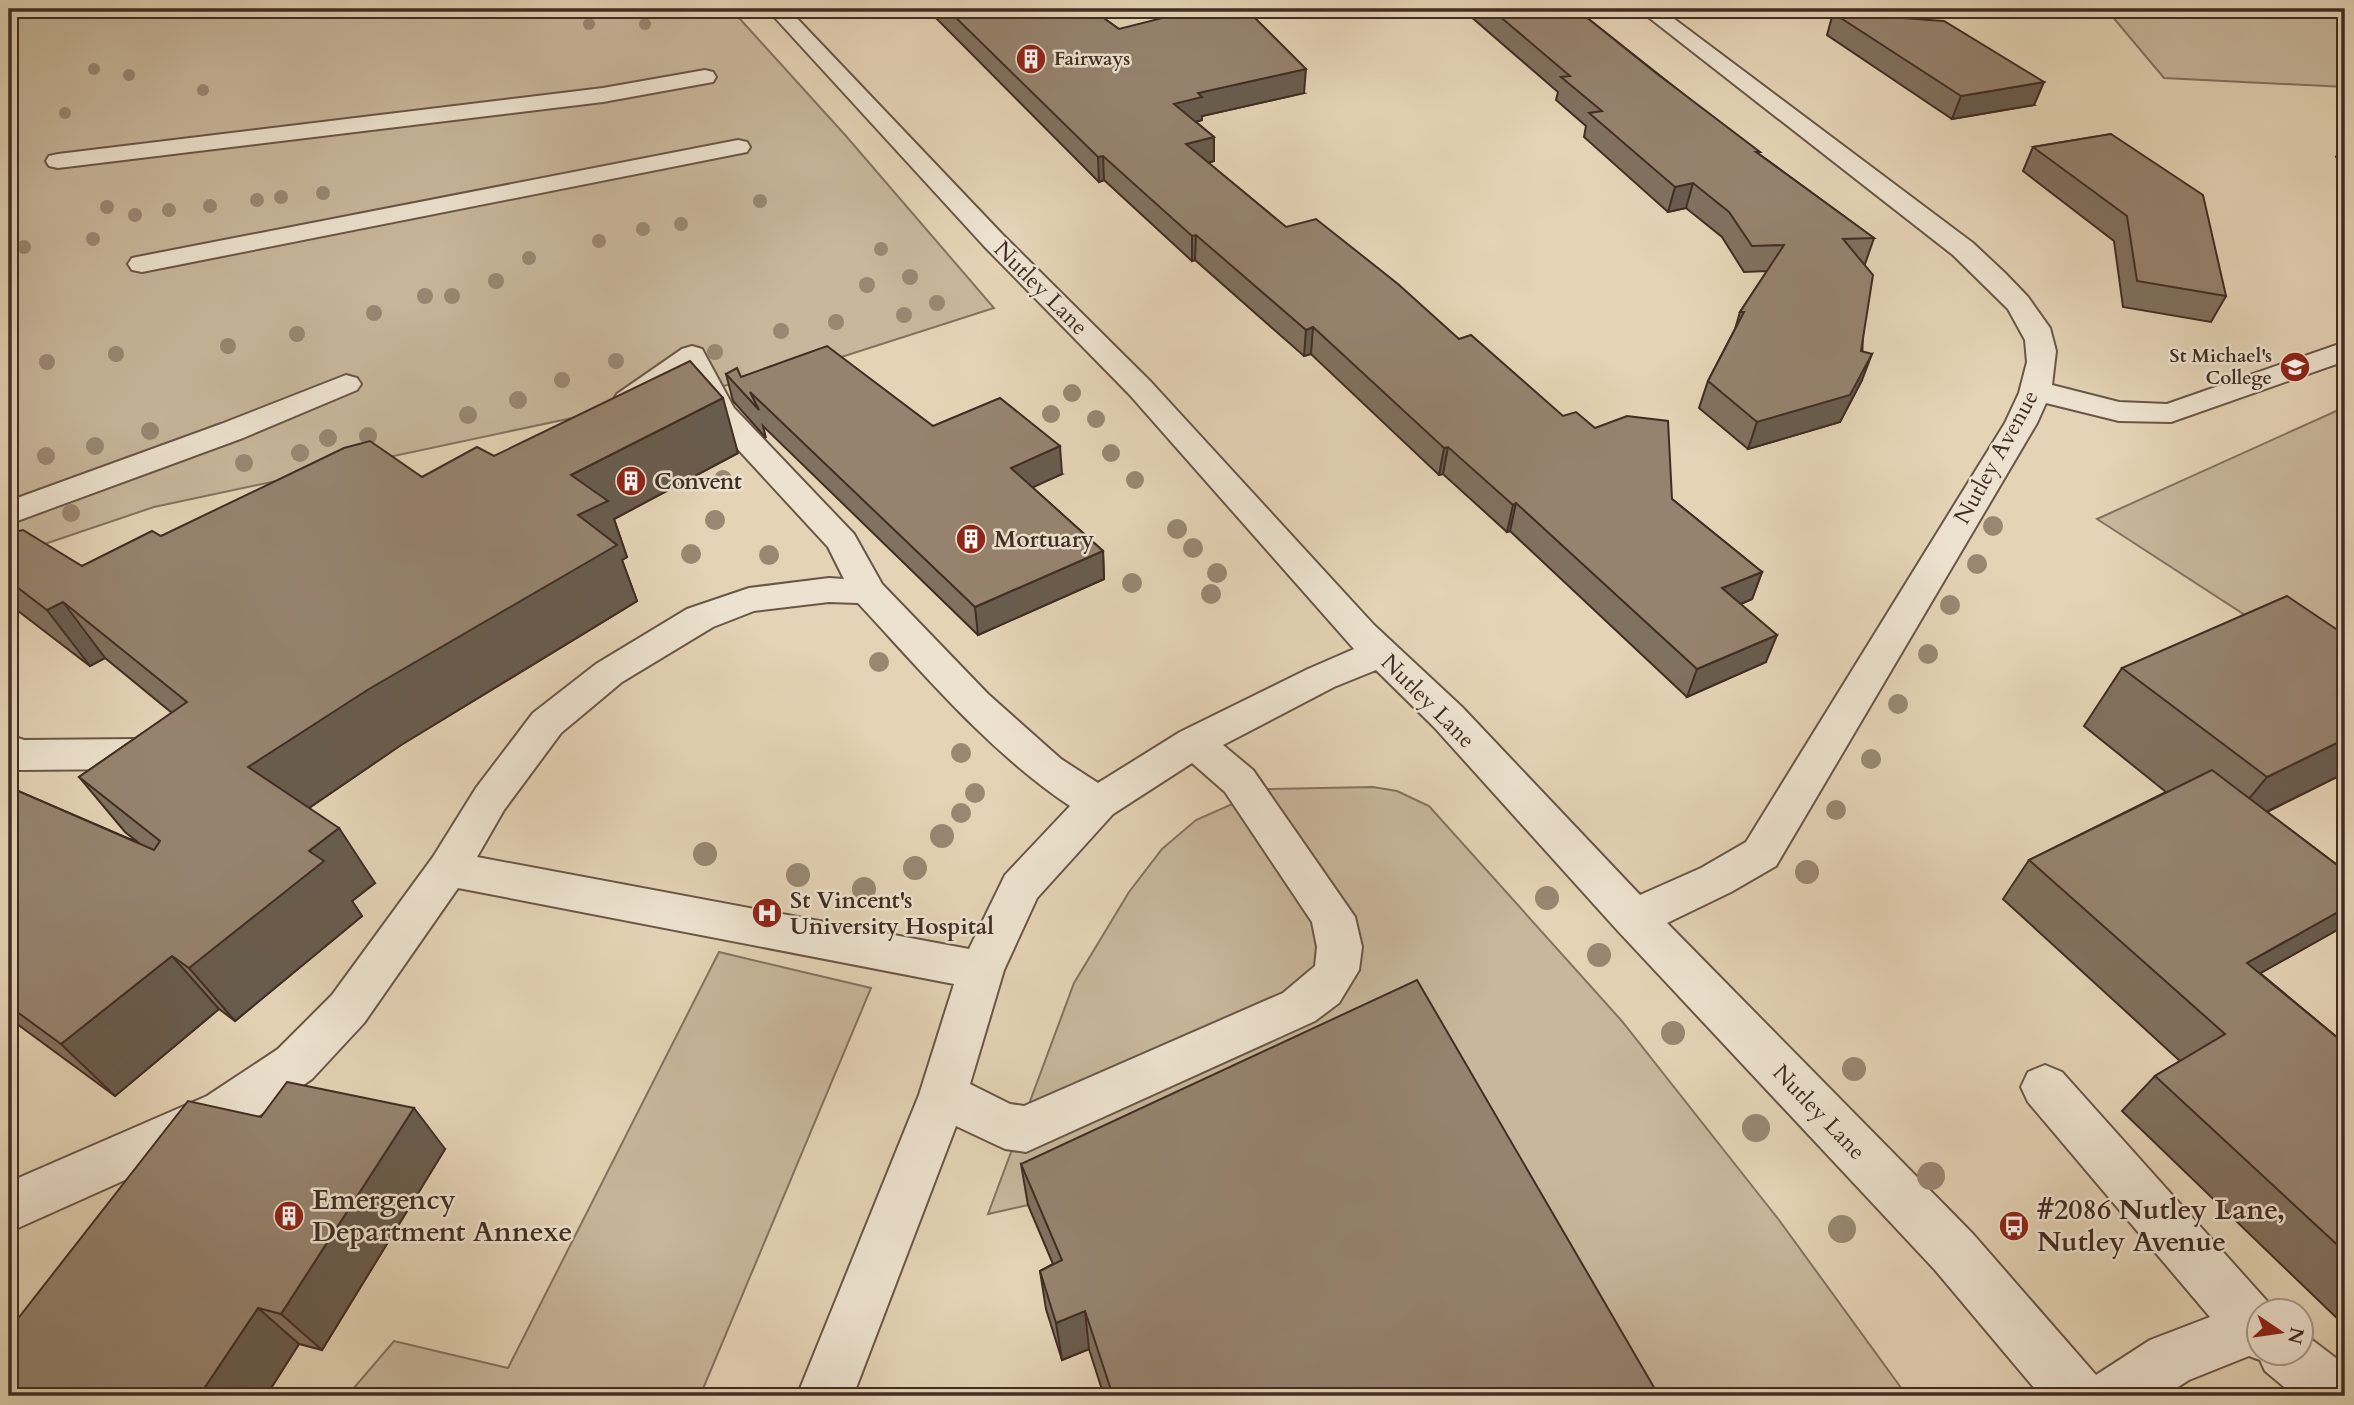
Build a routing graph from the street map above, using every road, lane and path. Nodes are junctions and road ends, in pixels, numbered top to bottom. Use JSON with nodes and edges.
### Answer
{"nodes":[{"id":1,"x":777,"y":9,"type":"edge"},
{"id":2,"x":1648,"y":9,"type":"edge"},
{"id":3,"x":705,"y":77,"type":"dead end"},
{"id":4,"x":738,"y":147,"type":"dead end"},
{"id":5,"x":58,"y":161,"type":"dead end"},
{"id":6,"x":142,"y":264,"type":"dead end"},
{"id":7,"x":2345,"y":351,"type":"edge"},
{"id":8,"x":346,"y":384,"type":"dead end"},
{"id":9,"x":2036,"y":390,"type":"junction"},
{"id":10,"x":603,"y":418,"type":"edge"},
{"id":11,"x":9,"y":513,"type":"edge"},
{"id":12,"x":868,"y":591,"type":"junction"},
{"id":13,"x":1380,"y":653,"type":"junction"},
{"id":14,"x":1194,"y":742,"type":"junction"},
{"id":15,"x":9,"y":750,"type":"edge"},
{"id":16,"x":138,"y":754,"type":"edge"},
{"id":17,"x":1098,"y":803,"type":"junction"},
{"id":18,"x":448,"y":869,"type":"junction"},
{"id":19,"x":1634,"y":918,"type":"junction"},
{"id":20,"x":981,"y":971,"type":"junction"},
{"id":21,"x":2045,"y":1087,"type":"dead end"},
{"id":22,"x":943,"y":1095,"type":"junction"},
{"id":23,"x":9,"y":1207,"type":"edge"},
{"id":24,"x":2246,"y":1315,"type":"edge"},
{"id":25,"x":2246,"y":1342,"type":"edge"},
{"id":26,"x":2301,"y":1366,"type":"edge"},
{"id":27,"x":825,"y":1396,"type":"edge"},
{"id":28,"x":2077,"y":1396,"type":"edge"},
{"id":29,"x":2115,"y":1396,"type":"edge"},
{"id":30,"x":2339,"y":1396,"type":"edge"}],
"edges":[{"from":1,"to":13,"type":"street","name":"Nutley Lane"},
{"from":2,"to":9,"type":"street","name":"Nutley Avenue"},
{"from":3,"to":5,"type":"street"},
{"from":4,"to":6,"type":"street"},
{"from":7,"to":9,"type":"street"},
{"from":8,"to":11,"type":"street"},
{"from":9,"to":19,"type":"street","name":"Nutley Avenue"},
{"from":10,"to":12,"type":"street"},
{"from":12,"to":17,"type":"street"},
{"from":12,"to":18,"type":"street"},
{"from":13,"to":14,"type":"street"},
{"from":13,"to":19,"type":"street","name":"Nutley Lane"},
{"from":14,"to":17,"type":"street"},
{"from":14,"to":22,"type":"street"},
{"from":15,"to":16,"type":"street"},
{"from":17,"to":20,"type":"street"},
{"from":18,"to":20,"type":"street"},
{"from":18,"to":23,"type":"street"},
{"from":19,"to":28,"type":"street","name":"Nutley Lane"},
{"from":20,"to":22,"type":"street"},
{"from":21,"to":24,"type":"street"},
{"from":22,"to":27,"type":"street"},
{"from":25,"to":29,"type":"street"},
{"from":26,"to":30,"type":"street"}]}
